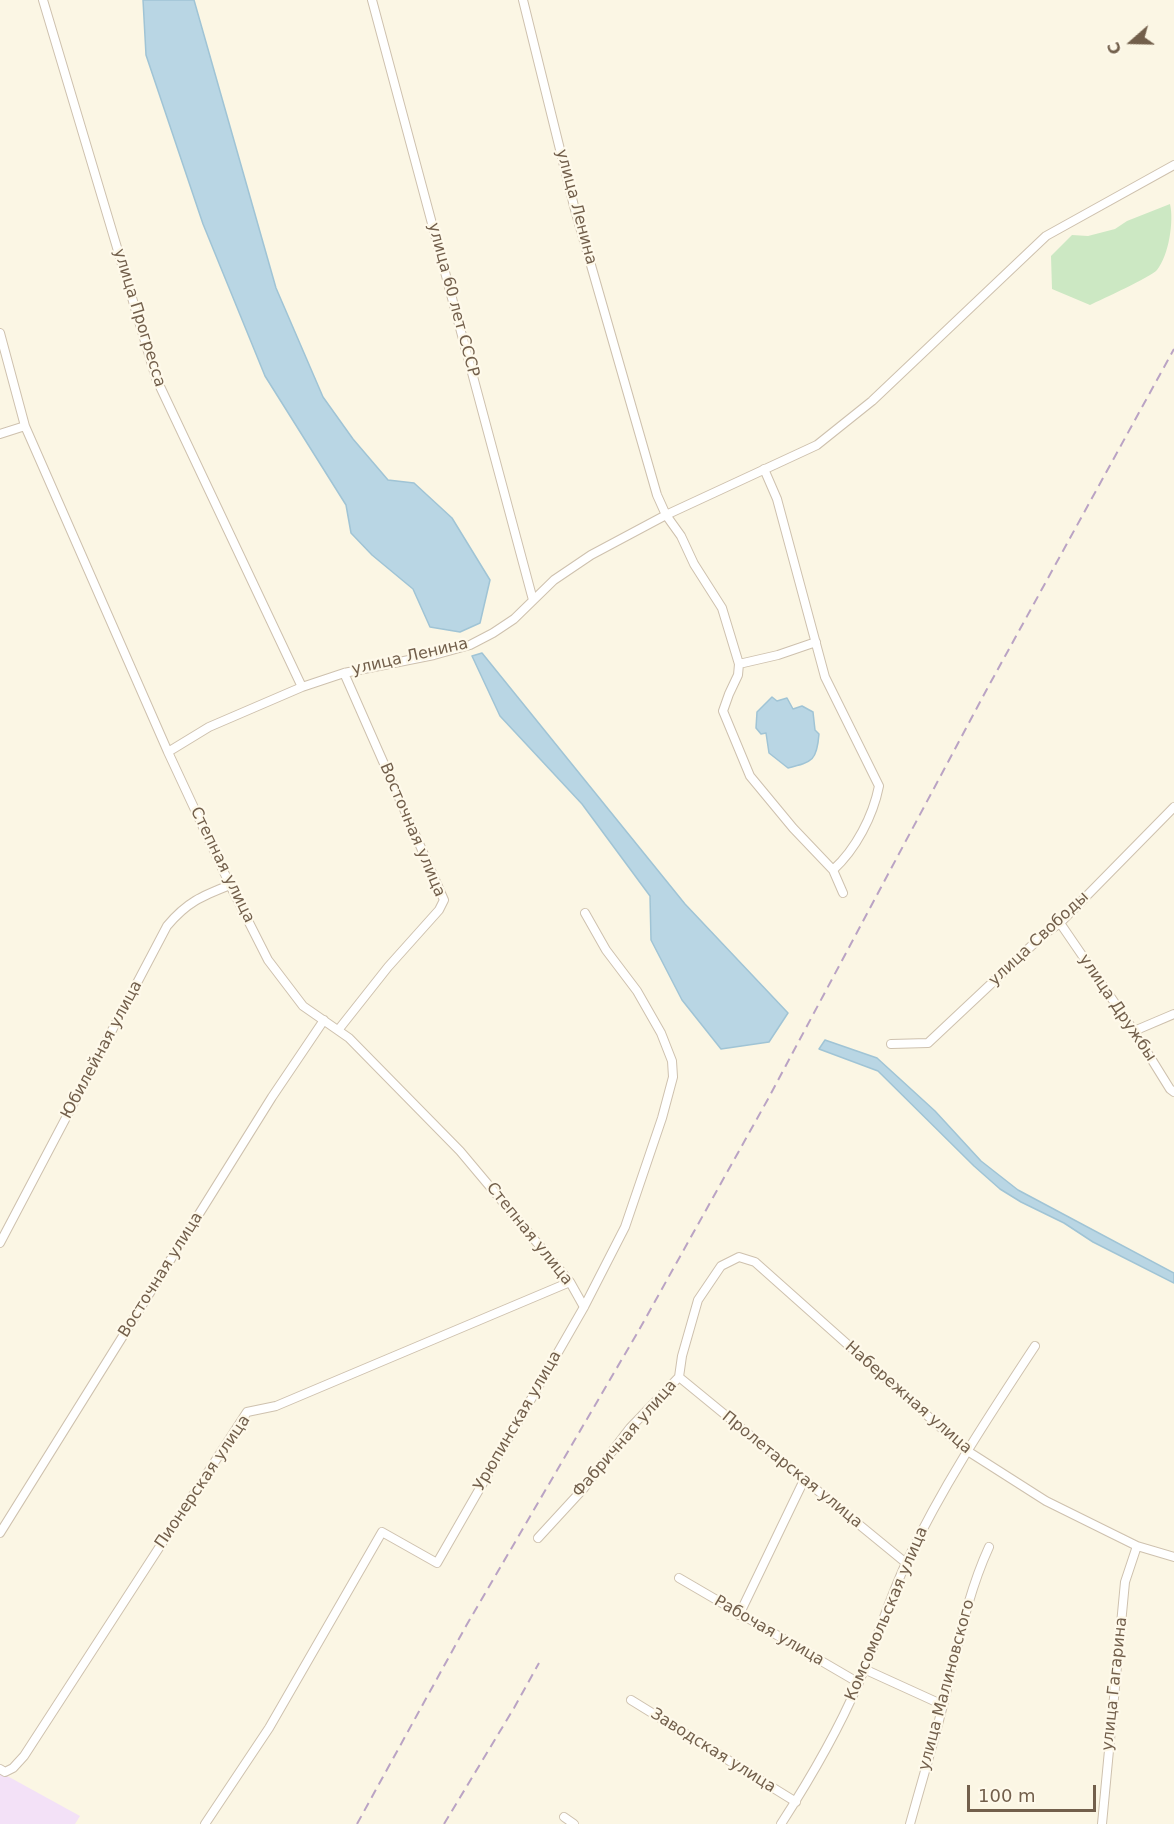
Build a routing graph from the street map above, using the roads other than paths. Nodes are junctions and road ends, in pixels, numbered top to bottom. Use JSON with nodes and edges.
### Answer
{"nodes":[{"id":1,"x":43,"y":0,"type":"edge"},
{"id":2,"x":372,"y":0,"type":"edge"},
{"id":3,"x":523,"y":0,"type":"edge"},
{"id":4,"x":1174,"y":165,"type":"edge"},
{"id":5,"x":0,"y":333,"type":"edge"},
{"id":6,"x":25,"y":426,"type":"junction"},
{"id":7,"x":0,"y":434,"type":"edge"},
{"id":8,"x":764,"y":469,"type":"junction"},
{"id":9,"x":666,"y":515,"type":"junction"},
{"id":10,"x":533,"y":600,"type":"junction"},
{"id":11,"x":816,"y":642,"type":"junction"},
{"id":12,"x":739,"y":664,"type":"junction"},
{"id":13,"x":345,"y":673,"type":"junction"},
{"id":14,"x":302,"y":687,"type":"junction"},
{"id":15,"x":168,"y":752,"type":"junction"},
{"id":16,"x":1174,"y":807,"type":"edge"},
{"id":17,"x":833,"y":870,"type":"junction"},
{"id":18,"x":230,"y":885,"type":"junction"},
{"id":19,"x":843,"y":893,"type":"dead end"},
{"id":20,"x":585,"y":913,"type":"dead end"},
{"id":21,"x":1060,"y":923,"type":"junction"},
{"id":22,"x":1174,"y":1014,"type":"edge"},
{"id":23,"x":324,"y":1020,"type":"junction"},
{"id":24,"x":339,"y":1029,"type":"junction"},
{"id":25,"x":1134,"y":1031,"type":"junction"},
{"id":26,"x":891,"y":1044,"type":"dead end"},
{"id":27,"x":1174,"y":1092,"type":"edge"},
{"id":28,"x":0,"y":1243,"type":"edge"},
{"id":29,"x":755,"y":1262,"type":"joint"},
{"id":30,"x":570,"y":1282,"type":"junction"},
{"id":31,"x":584,"y":1307,"type":"junction"},
{"id":32,"x":1035,"y":1346,"type":"dead end"},
{"id":33,"x":679,"y":1377,"type":"junction"},
{"id":34,"x":966,"y":1450,"type":"junction"},
{"id":35,"x":804,"y":1480,"type":"junction"},
{"id":36,"x":0,"y":1533,"type":"edge"},
{"id":37,"x":538,"y":1538,"type":"dead end"},
{"id":38,"x":1137,"y":1546,"type":"junction"},
{"id":39,"x":989,"y":1547,"type":"dead end"},
{"id":40,"x":1174,"y":1557,"type":"edge"},
{"id":41,"x":906,"y":1563,"type":"junction"},
{"id":42,"x":679,"y":1578,"type":"dead end"},
{"id":43,"x":739,"y":1615,"type":"junction"},
{"id":44,"x":864,"y":1669,"type":"junction"},
{"id":45,"x":859,"y":1683,"type":"junction"},
{"id":46,"x":631,"y":1700,"type":"dead end"},
{"id":47,"x":943,"y":1705,"type":"junction"},
{"id":48,"x":0,"y":1769,"type":"edge"},
{"id":49,"x":796,"y":1802,"type":"junction"},
{"id":50,"x":564,"y":1817,"type":"dead end"},
{"id":51,"x":205,"y":1824,"type":"edge"},
{"id":52,"x":574,"y":1824,"type":"edge"},
{"id":53,"x":782,"y":1824,"type":"edge"},
{"id":54,"x":910,"y":1824,"type":"edge"},
{"id":55,"x":1102,"y":1824,"type":"edge"}],
"edges":[{"from":1,"to":14,"type":"street","name":"улица Прогресса"},
{"from":2,"to":10,"type":"street","name":"улица 60 лет СССР"},
{"from":3,"to":9,"type":"street","name":"улица Ленина"},
{"from":4,"to":8,"type":"street","name":"улица Ленина"},
{"from":5,"to":6,"type":"street","name":"Степная улица"},
{"from":6,"to":7,"type":"street"},
{"from":6,"to":15,"type":"street","name":"Степная улица"},
{"from":8,"to":9,"type":"street","name":"улица Ленина"},
{"from":8,"to":11,"type":"street"},
{"from":9,"to":10,"type":"street","name":"улица Ленина"},
{"from":9,"to":12,"type":"street","name":"улица Ленина"},
{"from":10,"to":13,"type":"street","name":"улица Ленина"},
{"from":11,"to":12,"type":"street"},
{"from":11,"to":17,"type":"street"},
{"from":12,"to":17,"type":"street"},
{"from":13,"to":14,"type":"street","name":"улица Ленина"},
{"from":13,"to":24,"type":"street","name":"Восточная улица"},
{"from":14,"to":15,"type":"street","name":"улица Ленина"},
{"from":15,"to":18,"type":"street","name":"Степная улица"},
{"from":16,"to":21,"type":"street","name":"улица Свободы"},
{"from":17,"to":19,"type":"street"},
{"from":18,"to":23,"type":"street","name":"Степная улица"},
{"from":18,"to":28,"type":"street","name":"Юбилейная улица"},
{"from":20,"to":31,"type":"street","name":"Урюпинская улица"},
{"from":21,"to":25,"type":"street","name":"улица Дружбы"},
{"from":21,"to":26,"type":"street","name":"улица Свободы"},
{"from":22,"to":25,"type":"street"},
{"from":23,"to":24,"type":"street","name":"Степная улица"},
{"from":23,"to":36,"type":"street","name":"Восточная улица"},
{"from":24,"to":30,"type":"street","name":"Степная улица"},
{"from":25,"to":27,"type":"street","name":"улица Дружбы"},
{"from":29,"to":33,"type":"street","name":"Фабричная улица"},
{"from":29,"to":34,"type":"street","name":"Набережная улица"},
{"from":30,"to":31,"type":"street","name":"Степная улица"},
{"from":30,"to":48,"type":"street","name":"Пионерская улица"},
{"from":31,"to":51,"type":"street","name":"Урюпинская улица"},
{"from":32,"to":34,"type":"street","name":"Комсомольская улица"},
{"from":33,"to":35,"type":"street","name":"Пролетарская улица"},
{"from":33,"to":37,"type":"street","name":"Фабричная улица"},
{"from":34,"to":38,"type":"street","name":"Набережная улица"},
{"from":34,"to":41,"type":"street","name":"Комсомольская улица"},
{"from":35,"to":41,"type":"street","name":"Пролетарская улица"},
{"from":35,"to":43,"type":"street"},
{"from":38,"to":40,"type":"street","name":"Набережная улица"},
{"from":38,"to":55,"type":"street","name":"улица Гагарина"},
{"from":39,"to":47,"type":"street","name":"улица Малиновского"},
{"from":41,"to":44,"type":"street","name":"Комсомольская улица"},
{"from":42,"to":43,"type":"street","name":"Рабочая улица"},
{"from":43,"to":45,"type":"street","name":"Рабочая улица"},
{"from":44,"to":45,"type":"street","name":"Комсомольская улица"},
{"from":44,"to":47,"type":"street"},
{"from":45,"to":49,"type":"street","name":"Комсомольская улица"},
{"from":46,"to":49,"type":"street","name":"Заводская улица"},
{"from":47,"to":54,"type":"street","name":"улица Малиновского"},
{"from":49,"to":53,"type":"street","name":"Комсомольская улица"},
{"from":50,"to":52,"type":"street"}]}
